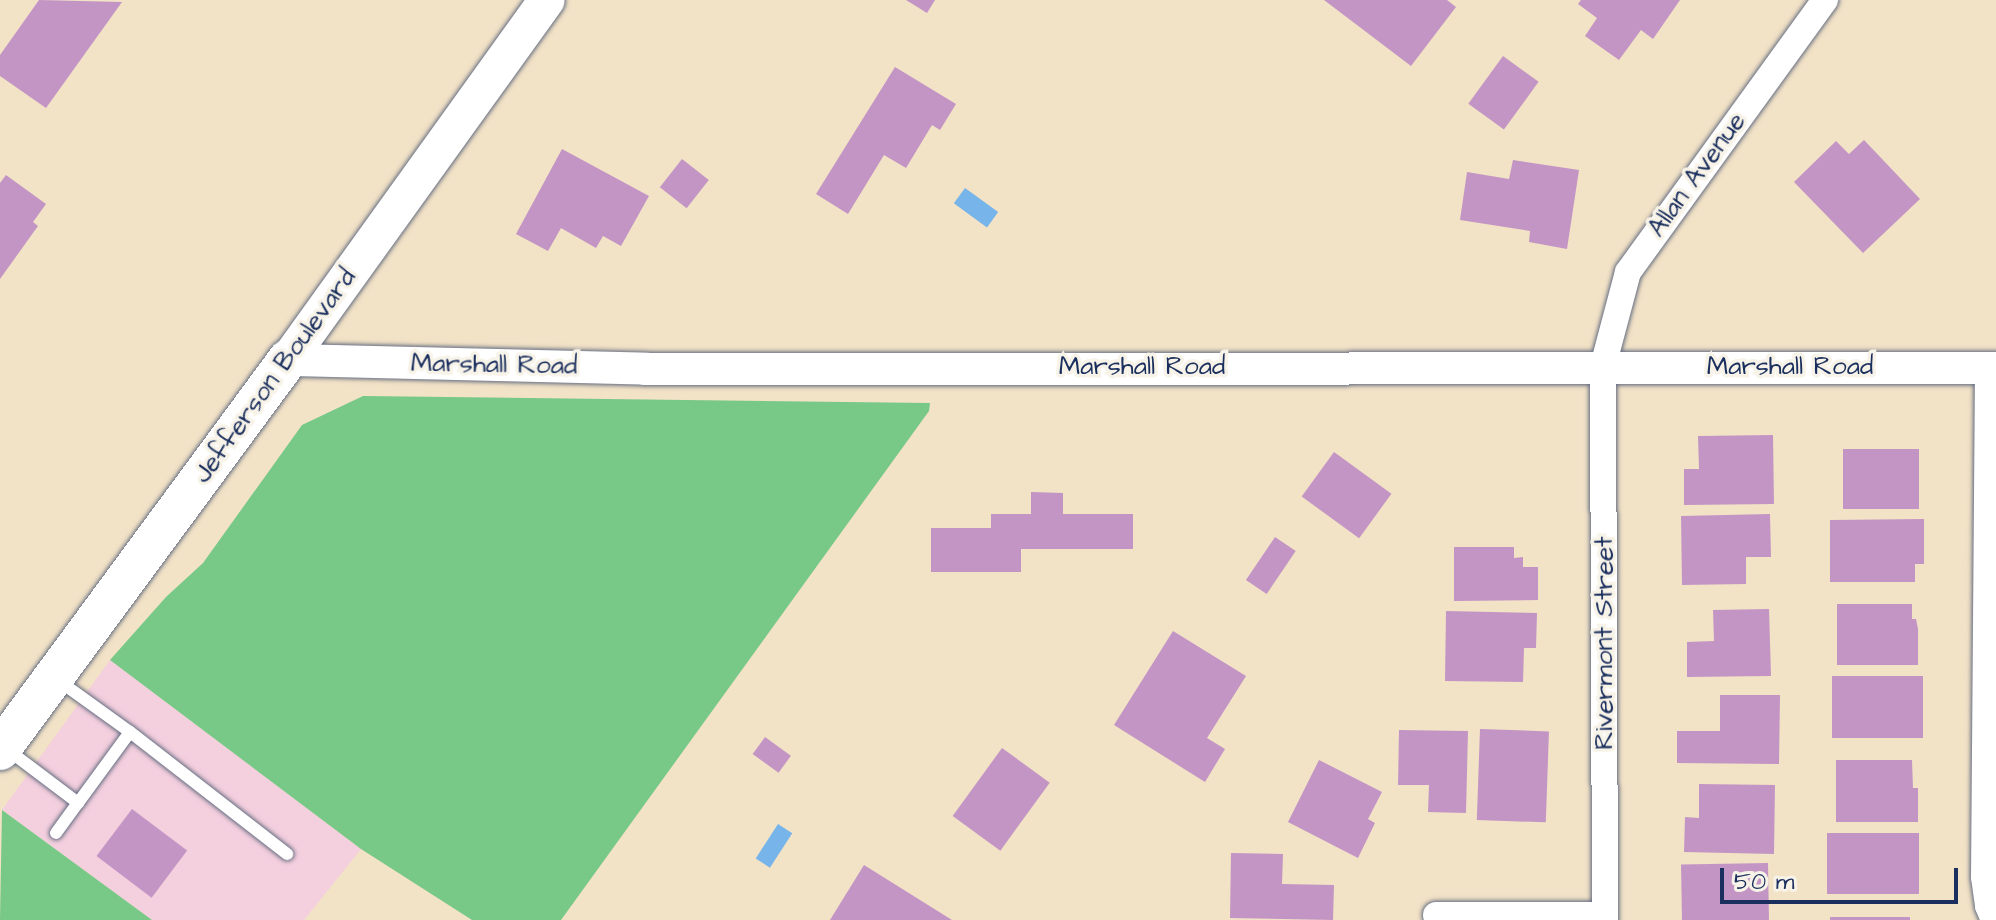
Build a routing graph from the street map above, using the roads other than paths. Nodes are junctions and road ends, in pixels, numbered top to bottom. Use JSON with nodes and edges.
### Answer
{"nodes":[{"id":1,"x":547,"y":0,"type":"edge"},
{"id":2,"x":1825,"y":0,"type":"edge"},
{"id":3,"x":297,"y":347,"type":"junction"},
{"id":4,"x":1603,"y":366,"type":"junction"},
{"id":5,"x":1992,"y":368,"type":"edge"},
{"id":6,"x":53,"y":676,"type":"junction"},
{"id":7,"x":130,"y":732,"type":"junction"},
{"id":8,"x":1,"y":748,"type":"edge"},
{"id":9,"x":78,"y":803,"type":"junction"},
{"id":10,"x":56,"y":833,"type":"dead end"},
{"id":11,"x":287,"y":854,"type":"dead end"},
{"id":12,"x":1436,"y":915,"type":"dead end"},
{"id":13,"x":1605,"y":918,"type":"edge"},
{"id":14,"x":1994,"y":920,"type":"edge"}],
"edges":[{"from":1,"to":3,"type":"main road","name":"Jefferson Boulevard"},
{"from":2,"to":4,"type":"street","name":"Allan Avenue"},
{"from":3,"to":4,"type":"street","name":"Marshall Road"},
{"from":3,"to":6,"type":"main road","name":"Jefferson Boulevard"},
{"from":4,"to":5,"type":"street","name":"Marshall Road"},
{"from":4,"to":13,"type":"street","name":"Rivermont Street"},
{"from":5,"to":14,"type":"street"},
{"from":6,"to":7,"type":"lane"},
{"from":6,"to":8,"type":"main road","name":"Jefferson Boulevard"},
{"from":7,"to":9,"type":"lane"},
{"from":7,"to":11,"type":"lane"},
{"from":8,"to":9,"type":"lane"},
{"from":9,"to":10,"type":"lane"},
{"from":12,"to":13,"type":"street"}]}
